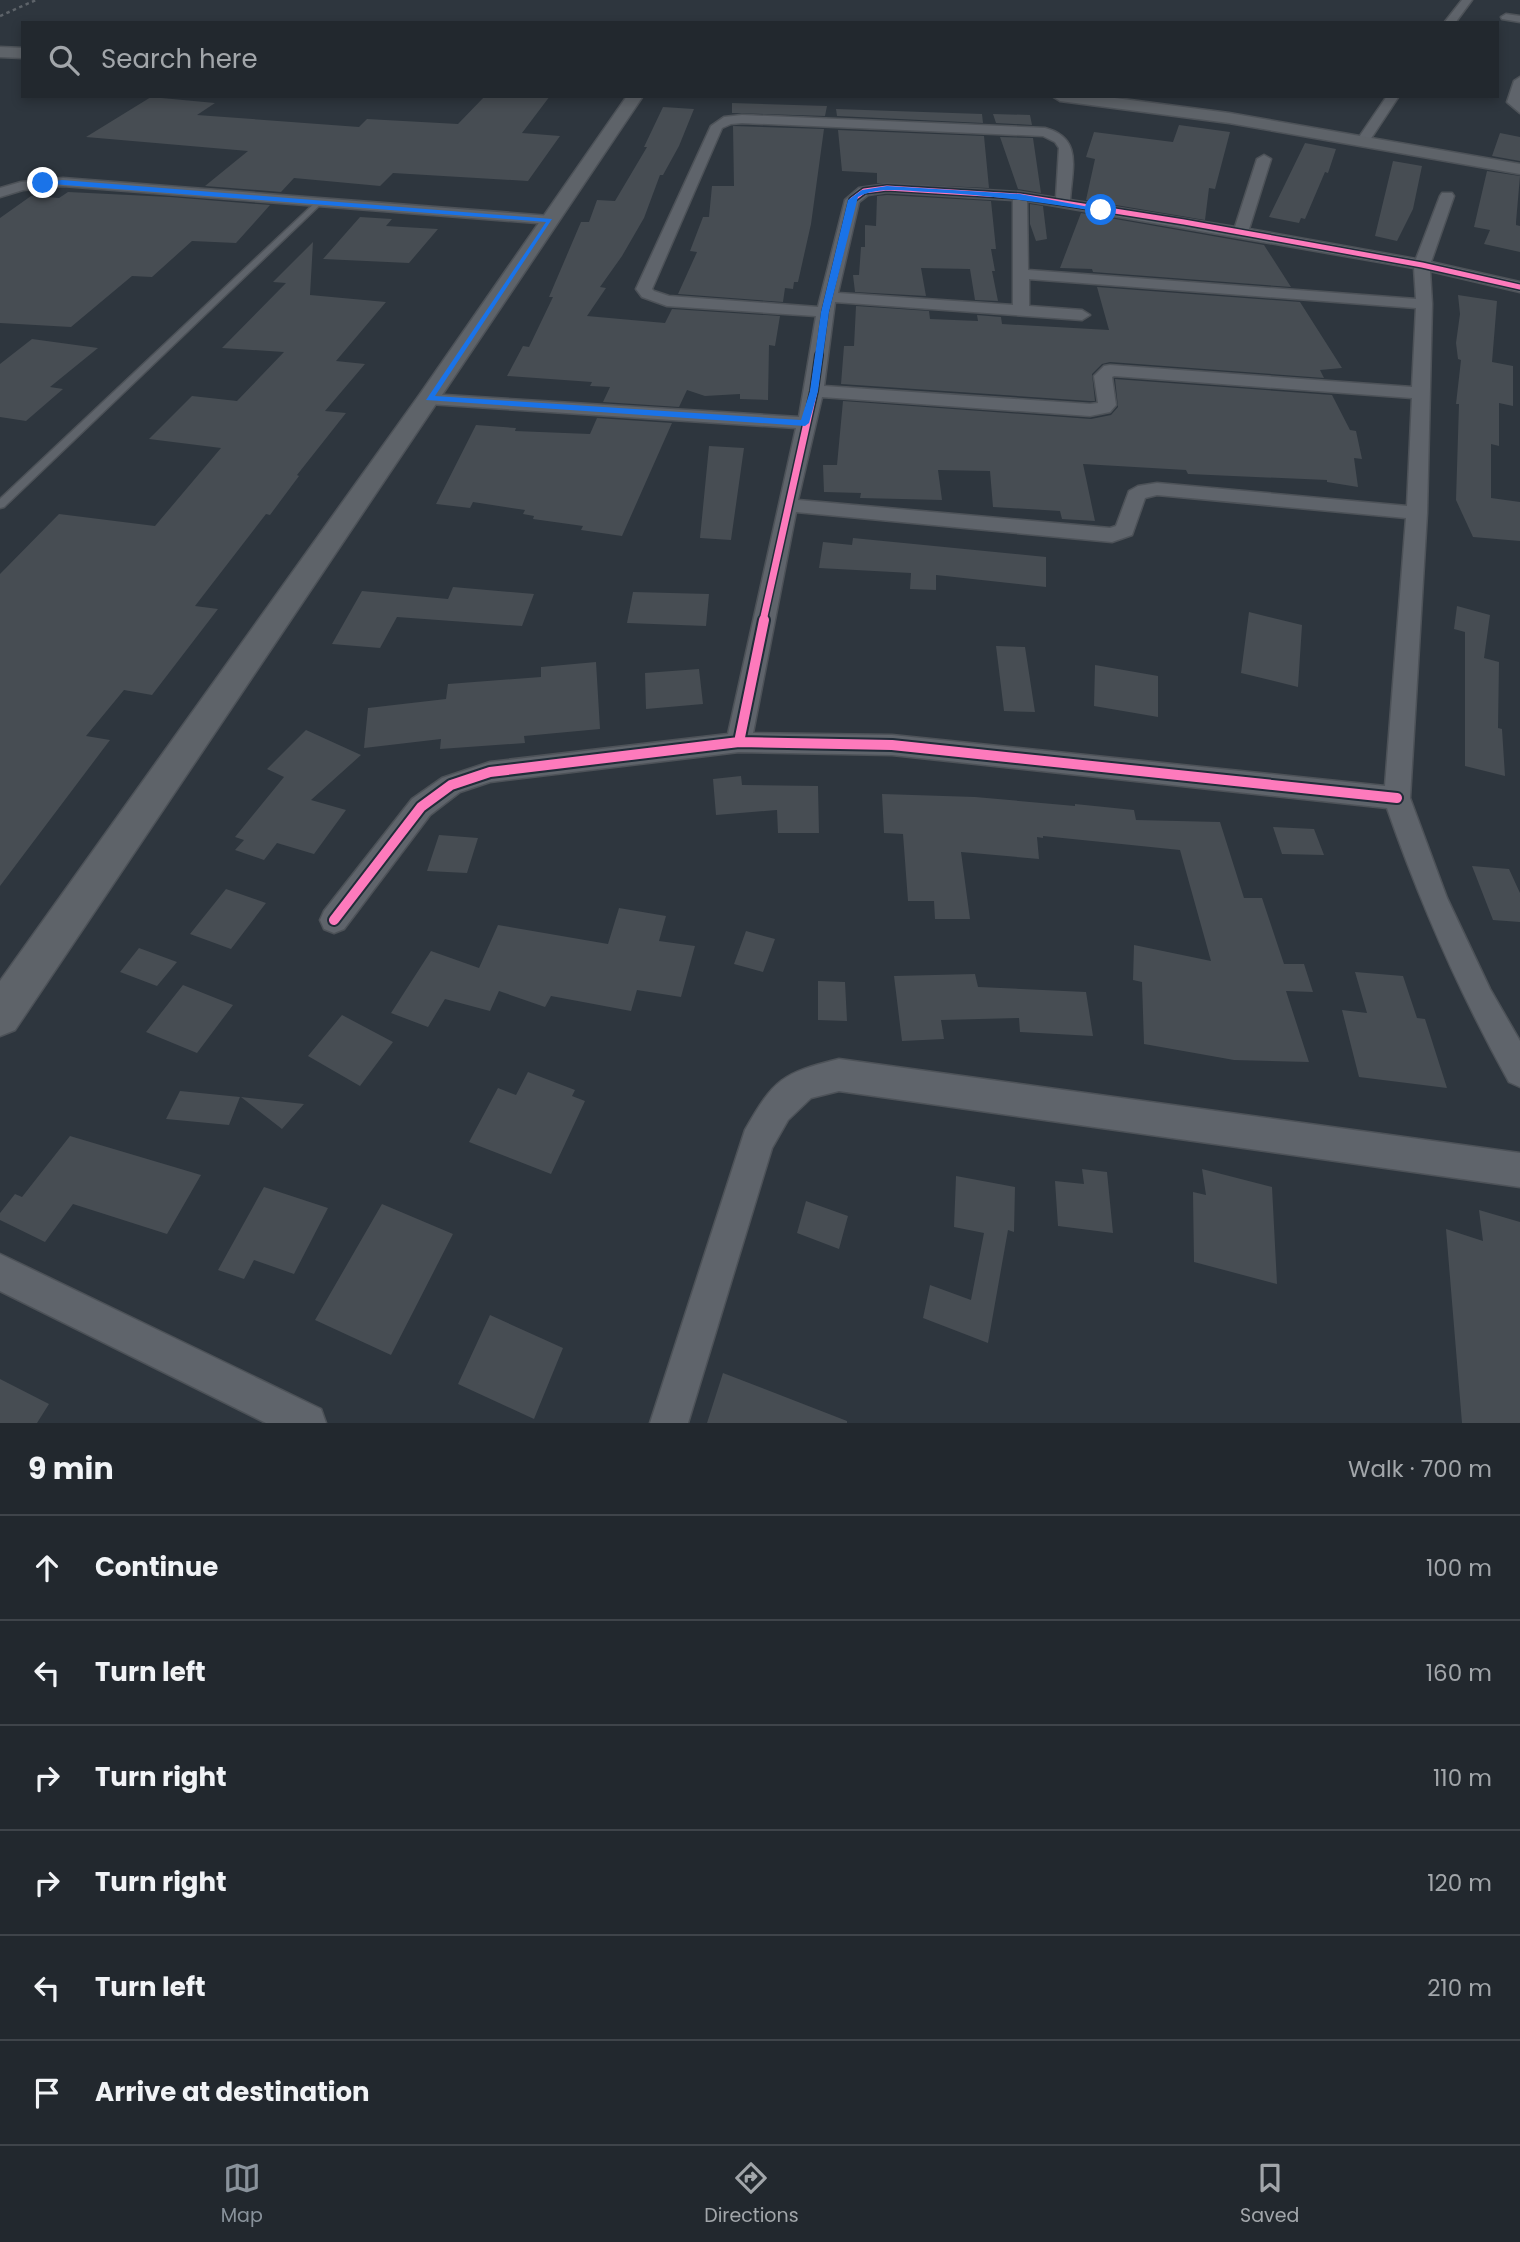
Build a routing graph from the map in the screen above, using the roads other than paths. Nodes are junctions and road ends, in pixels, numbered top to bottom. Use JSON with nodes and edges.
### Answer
{"nodes":[{"id":1,"x":1467,"y":0,"type":"edge"},
{"id":2,"x":1506,"y":17,"type":"dead end"},
{"id":3,"x":1520,"y":19,"type":"edge"},
{"id":4,"x":1451,"y":21,"type":"edge"},
{"id":5,"x":0,"y":52,"type":"edge"},
{"id":6,"x":21,"y":53,"type":"edge"},
{"id":7,"x":1520,"y":81,"type":"edge"},
{"id":8,"x":633,"y":98,"type":"edge"},
{"id":9,"x":1075,"y":98,"type":"edge"},
{"id":10,"x":1392,"y":98,"type":"edge"},
{"id":11,"x":1520,"y":109,"type":"edge"},
{"id":12,"x":1363,"y":140,"type":"junction"},
{"id":13,"x":1264,"y":159,"type":"dead end"},
{"id":14,"x":1520,"y":169,"type":"edge"},
{"id":15,"x":0,"y":193,"type":"edge"},
{"id":16,"x":1020,"y":196,"type":"junction"},
{"id":17,"x":1447,"y":196,"type":"dead end"},
{"id":18,"x":320,"y":201,"type":"junction"},
{"id":19,"x":1063,"y":204,"type":"junction"},
{"id":20,"x":550,"y":220,"type":"junction"},
{"id":21,"x":1241,"y":232,"type":"junction"},
{"id":22,"x":1422,"y":265,"type":"junction"},
{"id":23,"x":1020,"y":274,"type":"junction"},
{"id":24,"x":1520,"y":287,"type":"edge"},
{"id":25,"x":827,"y":304,"type":"junction"},
{"id":26,"x":1424,"y":304,"type":"junction"},
{"id":27,"x":1021,"y":312,"type":"junction"},
{"id":28,"x":1082,"y":315,"type":"dead end"},
{"id":29,"x":814,"y":391,"type":"junction"},
{"id":30,"x":1421,"y":393,"type":"junction"},
{"id":31,"x":429,"y":398,"type":"junction"},
{"id":32,"x":805,"y":423,"type":"junction"},
{"id":33,"x":0,"y":505,"type":"edge"},
{"id":34,"x":787,"y":505,"type":"junction"},
{"id":35,"x":1417,"y":513,"type":"junction"},
{"id":36,"x":739,"y":742,"type":"junction"},
{"id":37,"x":1397,"y":798,"type":"junction"},
{"id":38,"x":334,"y":920,"type":"dead end"},
{"id":39,"x":3,"y":1009,"type":"edge"},
{"id":40,"x":1520,"y":1071,"type":"edge"},
{"id":41,"x":1520,"y":1170,"type":"edge"},
{"id":42,"x":0,"y":1272,"type":"edge"},
{"id":43,"x":307,"y":1423,"type":"edge"},
{"id":44,"x":669,"y":1423,"type":"edge"}],
"edges":[{"from":1,"to":4,"type":"street"},
{"from":2,"to":3,"type":"street"},
{"from":5,"to":6,"type":"street"},
{"from":7,"to":11,"type":"street"},
{"from":8,"to":20,"type":"street"},
{"from":9,"to":12,"type":"street"},
{"from":10,"to":12,"type":"street"},
{"from":12,"to":14,"type":"street"},
{"from":13,"to":21,"type":"street"},
{"from":15,"to":18,"type":"street"},
{"from":16,"to":19,"type":"street"},
{"from":16,"to":23,"type":"street"},
{"from":16,"to":25,"type":"street"},
{"from":17,"to":22,"type":"street"},
{"from":18,"to":20,"type":"street"},
{"from":18,"to":33,"type":"lane"},
{"from":19,"to":21,"type":"street"},
{"from":19,"to":25,"type":"street"},
{"from":20,"to":31,"type":"street"},
{"from":21,"to":22,"type":"street"},
{"from":22,"to":24,"type":"street"},
{"from":22,"to":26,"type":"street"},
{"from":23,"to":26,"type":"street"},
{"from":23,"to":27,"type":"street"},
{"from":25,"to":27,"type":"street"},
{"from":25,"to":29,"type":"street"},
{"from":26,"to":30,"type":"street"},
{"from":27,"to":28,"type":"street"},
{"from":29,"to":30,"type":"street"},
{"from":29,"to":32,"type":"street"},
{"from":30,"to":35,"type":"street"},
{"from":31,"to":32,"type":"street"},
{"from":31,"to":39,"type":"street"},
{"from":32,"to":34,"type":"street"},
{"from":34,"to":35,"type":"street"},
{"from":34,"to":36,"type":"street"},
{"from":35,"to":37,"type":"street"},
{"from":36,"to":37,"type":"street"},
{"from":36,"to":38,"type":"street"},
{"from":37,"to":40,"type":"street"},
{"from":41,"to":44,"type":"street"},
{"from":42,"to":43,"type":"street"}]}
